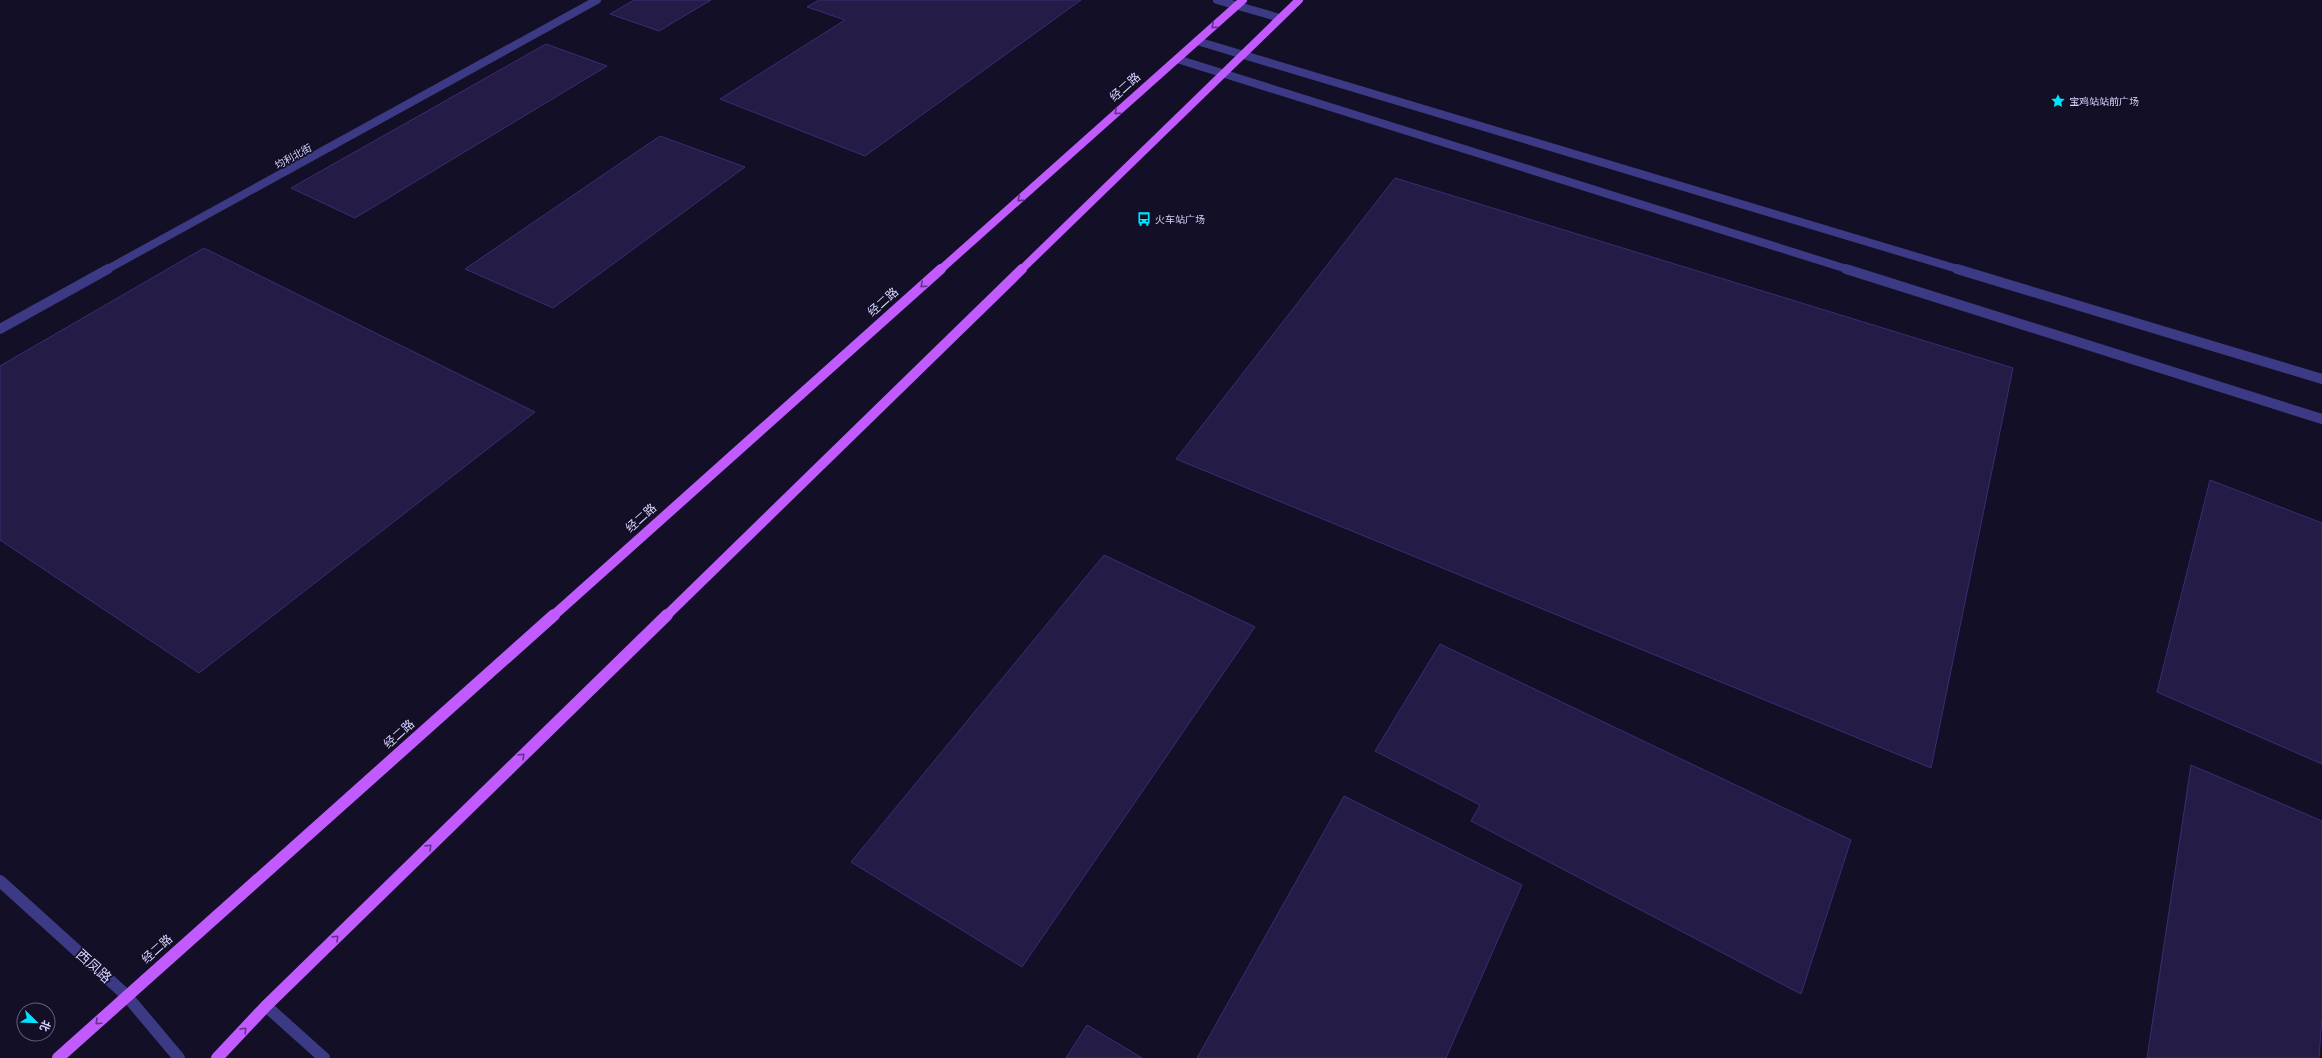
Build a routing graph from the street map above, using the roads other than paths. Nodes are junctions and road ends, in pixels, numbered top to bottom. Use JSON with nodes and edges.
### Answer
{"nodes":[{"id":1,"x":596,"y":0,"type":"edge"},
{"id":2,"x":1218,"y":0,"type":"edge"},
{"id":3,"x":1299,"y":0,"type":"edge"},
{"id":4,"x":1240,"y":3,"type":"edge"},
{"id":5,"x":1280,"y":18,"type":"junction"},
{"id":6,"x":1197,"y":41,"type":"junction"},
{"id":7,"x":1241,"y":55,"type":"junction"},
{"id":8,"x":1177,"y":59,"type":"junction"},
{"id":9,"x":1222,"y":73,"type":"junction"},
{"id":10,"x":0,"y":329,"type":"edge"},
{"id":11,"x":2322,"y":379,"type":"edge"},
{"id":12,"x":2322,"y":419,"type":"edge"},
{"id":13,"x":0,"y":881,"type":"edge"},
{"id":14,"x":126,"y":995,"type":"junction"},
{"id":15,"x":266,"y":1006,"type":"junction"},
{"id":16,"x":58,"y":1058,"type":"edge"},
{"id":17,"x":179,"y":1058,"type":"edge"},
{"id":18,"x":217,"y":1058,"type":"edge"},
{"id":19,"x":324,"y":1058,"type":"edge"}],
"edges":[{"from":1,"to":10,"type":"street","name":"均利北街"},
{"from":2,"to":4,"type":"street"},
{"from":3,"to":5,"type":"main road"},
{"from":4,"to":5,"type":"street"},
{"from":4,"to":6,"type":"main road","name":"经二路","one_way":true},
{"from":5,"to":7,"type":"main road"},
{"from":6,"to":7,"type":"street"},
{"from":6,"to":8,"type":"main road","name":"经二路"},
{"from":7,"to":9,"type":"main road"},
{"from":7,"to":11,"type":"street"},
{"from":8,"to":9,"type":"street"},
{"from":8,"to":14,"type":"main road","name":"经二路","one_way":true},
{"from":9,"to":12,"type":"street"},
{"from":15,"to":9,"type":"main road","one_way":true},
{"from":13,"to":14,"type":"street","name":"西凤路"},
{"from":14,"to":16,"type":"main road","name":"经二路","one_way":true},
{"from":14,"to":17,"type":"street","name":"西凤路"},
{"from":18,"to":15,"type":"main road","one_way":true},
{"from":15,"to":19,"type":"street"}]}
